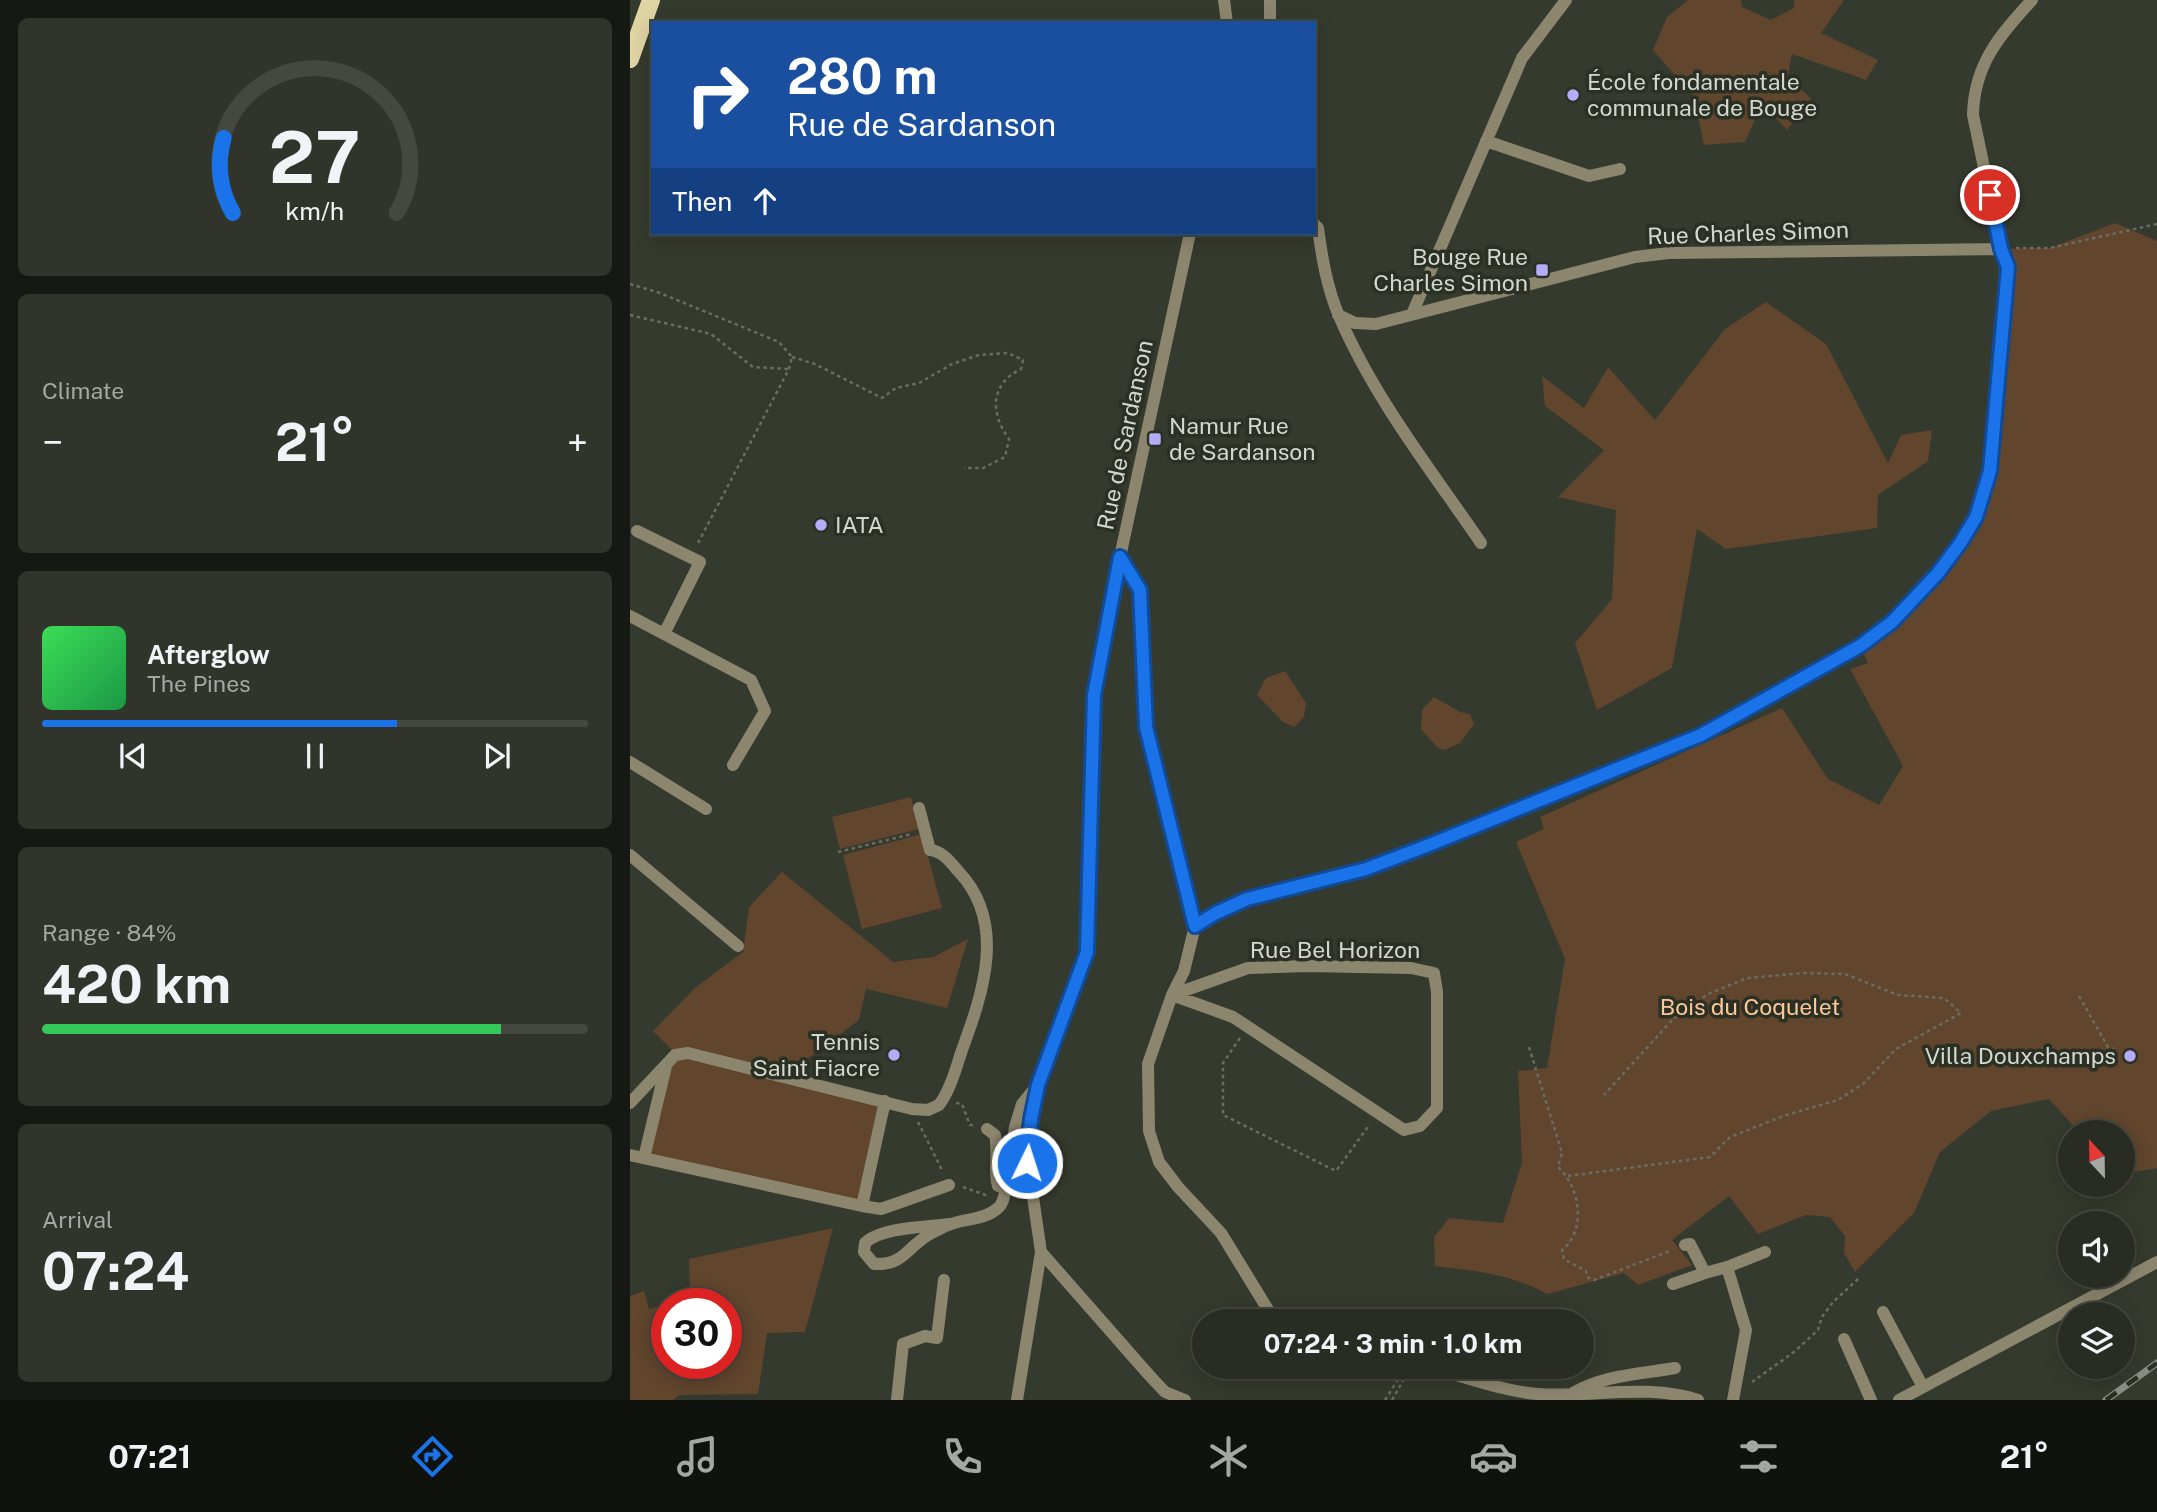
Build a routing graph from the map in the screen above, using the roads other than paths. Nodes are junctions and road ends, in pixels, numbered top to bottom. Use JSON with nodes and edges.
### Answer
{"nodes":[{"id":1,"x":651,"y":0,"type":"edge"},
{"id":2,"x":1224,"y":0,"type":"edge"},
{"id":3,"x":1270,"y":0,"type":"edge"},
{"id":4,"x":1566,"y":0,"type":"edge"},
{"id":5,"x":2032,"y":0,"type":"edge"},
{"id":6,"x":1227,"y":21,"type":"edge"},
{"id":7,"x":1270,"y":21,"type":"edge"},
{"id":8,"x":633,"y":40,"type":"edge"},
{"id":9,"x":630,"y":59,"type":"edge"},
{"id":10,"x":1486,"y":141,"type":"junction"},
{"id":11,"x":1620,"y":169,"type":"dead end"},
{"id":12,"x":1316,"y":226,"type":"edge"},
{"id":13,"x":1190,"y":235,"type":"edge"},
{"id":14,"x":2001,"y":249,"type":"junction"},
{"id":15,"x":1412,"y":314,"type":"junction"},
{"id":16,"x":1338,"y":315,"type":"junction"},
{"id":17,"x":637,"y":531,"type":"dead end"},
{"id":18,"x":1481,"y":543,"type":"dead end"},
{"id":19,"x":1120,"y":557,"type":"junction"},
{"id":20,"x":630,"y":616,"type":"edge"},
{"id":21,"x":665,"y":632,"type":"junction"},
{"id":22,"x":630,"y":763,"type":"edge"},
{"id":23,"x":733,"y":765,"type":"dead end"},
{"id":24,"x":919,"y":808,"type":"dead end"},
{"id":25,"x":706,"y":809,"type":"dead end"},
{"id":26,"x":630,"y":855,"type":"edge"},
{"id":27,"x":1195,"y":926,"type":"junction"},
{"id":28,"x":738,"y":946,"type":"dead end"},
{"id":29,"x":1172,"y":995,"type":"junction"},
{"id":30,"x":666,"y":1065,"type":"junction"},
{"id":31,"x":1038,"y":1085,"type":"junction"},
{"id":32,"x":885,"y":1101,"type":"junction"},
{"id":33,"x":630,"y":1103,"type":"edge"},
{"id":34,"x":987,"y":1129,"type":"road end"},
{"id":35,"x":630,"y":1155,"type":"edge"},
{"id":36,"x":644,"y":1157,"type":"junction"},
{"id":37,"x":949,"y":1185,"type":"road end"},
{"id":38,"x":1006,"y":1188,"type":"junction"},
{"id":39,"x":862,"y":1206,"type":"junction"},
{"id":40,"x":950,"y":1224,"type":"junction"},
{"id":41,"x":1685,"y":1245,"type":"road end"},
{"id":42,"x":1041,"y":1252,"type":"junction"},
{"id":43,"x":1765,"y":1252,"type":"dead end"},
{"id":44,"x":2157,"y":1262,"type":"edge"},
{"id":45,"x":1727,"y":1267,"type":"junction"},
{"id":46,"x":1705,"y":1273,"type":"junction"},
{"id":47,"x":944,"y":1280,"type":"dead end"},
{"id":48,"x":1674,"y":1284,"type":"dead end"},
{"id":49,"x":1268,"y":1309,"type":"edge"},
{"id":50,"x":1883,"y":1312,"type":"dead end"},
{"id":51,"x":1843,"y":1339,"type":"dead end"},
{"id":52,"x":1675,"y":1368,"type":"dead end"},
{"id":53,"x":1474,"y":1379,"type":"edge"},
{"id":54,"x":1923,"y":1387,"type":"junction"},
{"id":55,"x":1573,"y":1393,"type":"junction"},
{"id":56,"x":1733,"y":1397,"type":"edge"},
{"id":57,"x":897,"y":1400,"type":"edge"},
{"id":58,"x":1017,"y":1400,"type":"edge"},
{"id":59,"x":1185,"y":1400,"type":"edge"},
{"id":60,"x":1698,"y":1400,"type":"edge"},
{"id":61,"x":1871,"y":1400,"type":"edge"},
{"id":62,"x":1899,"y":1400,"type":"edge"}],
"edges":[{"from":1,"to":8,"type":"main road"},
{"from":2,"to":6,"type":"street"},
{"from":3,"to":7,"type":"street"},
{"from":4,"to":10,"type":"street"},
{"from":5,"to":14,"type":"street"},
{"from":8,"to":9,"type":"main road"},
{"from":10,"to":11,"type":"street"},
{"from":10,"to":15,"type":"street"},
{"from":12,"to":16,"type":"street"},
{"from":13,"to":19,"type":"street","name":"Rue de Sardanson"},
{"from":14,"to":15,"type":"street","name":"Rue Charles Simon"},
{"from":14,"to":27,"type":"street"},
{"from":15,"to":16,"type":"street","name":"Rue Charles Simon"},
{"from":16,"to":18,"type":"street"},
{"from":17,"to":21,"type":"street"},
{"from":19,"to":27,"type":"street","name":"Rue de Sardanson"},
{"from":19,"to":31,"type":"street"},
{"from":20,"to":21,"type":"street"},
{"from":21,"to":23,"type":"street"},
{"from":22,"to":25,"type":"street"},
{"from":24,"to":32,"type":"street"},
{"from":26,"to":28,"type":"street"},
{"from":27,"to":29,"type":"street"},
{"from":29,"to":29,"type":"street","name":"Rue Bel Horizon"},
{"from":29,"to":49,"type":"street"},
{"from":30,"to":32,"type":"street"},
{"from":30,"to":33,"type":"street"},
{"from":30,"to":36,"type":"street"},
{"from":31,"to":38,"type":"street"},
{"from":31,"to":42,"type":"street"},
{"from":32,"to":39,"type":"street"},
{"from":34,"to":38,"type":"street"},
{"from":35,"to":36,"type":"street"},
{"from":36,"to":39,"type":"street"},
{"from":37,"to":39,"type":"street"},
{"from":38,"to":40,"type":"street"},
{"from":40,"to":40,"type":"street"},
{"from":41,"to":46,"type":"street"},
{"from":42,"to":58,"type":"street"},
{"from":42,"to":59,"type":"street"},
{"from":43,"to":45,"type":"street"},
{"from":44,"to":54,"type":"street"},
{"from":45,"to":46,"type":"street"},
{"from":45,"to":56,"type":"street"},
{"from":46,"to":48,"type":"street"},
{"from":47,"to":57,"type":"street"},
{"from":50,"to":54,"type":"street"},
{"from":51,"to":61,"type":"street"},
{"from":52,"to":55,"type":"street"},
{"from":53,"to":55,"type":"street"},
{"from":54,"to":62,"type":"street"},
{"from":55,"to":60,"type":"street"}]}
